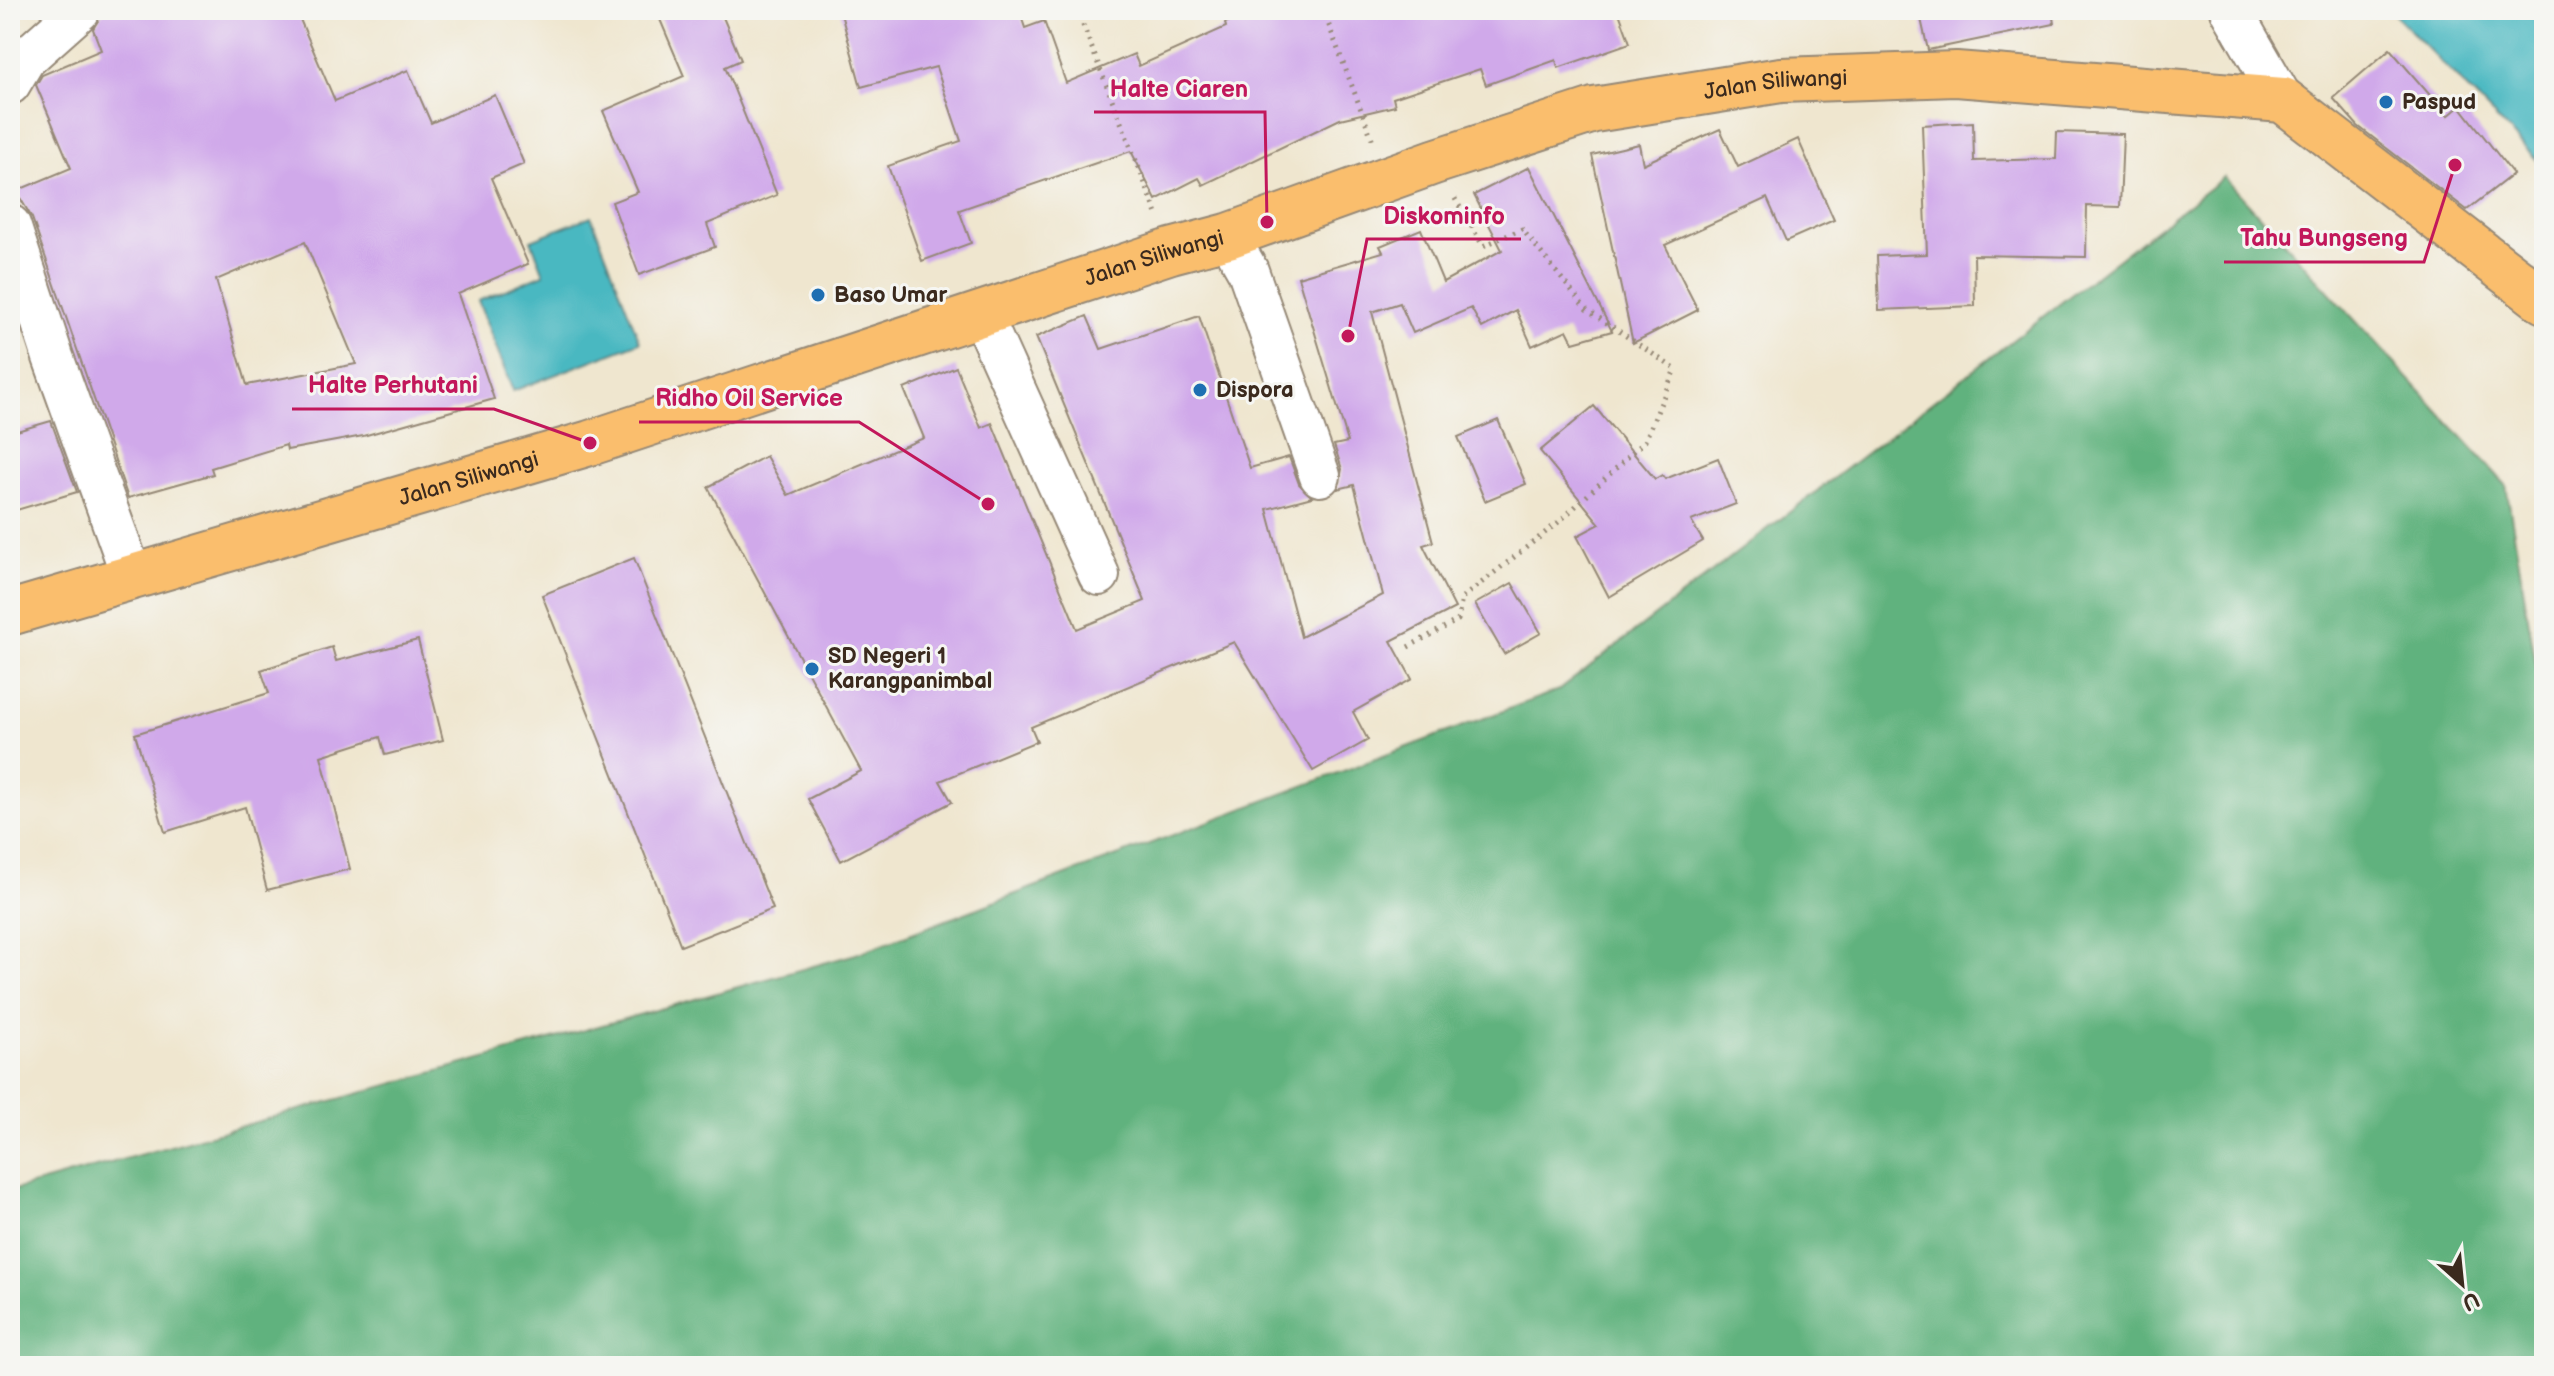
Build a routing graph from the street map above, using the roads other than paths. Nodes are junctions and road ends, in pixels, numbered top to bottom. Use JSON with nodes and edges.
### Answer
{"nodes":[{"id":1,"x":80,"y":10,"type":"edge"},
{"id":2,"x":2231,"y":10,"type":"edge"},
{"id":3,"x":10,"y":84,"type":"edge"},
{"id":4,"x":2283,"y":100,"type":"junction"},
{"id":5,"x":10,"y":225,"type":"edge"},
{"id":6,"x":1228,"y":236,"type":"junction"},
{"id":7,"x":2544,"y":301,"type":"edge"},
{"id":8,"x":982,"y":316,"type":"junction"},
{"id":9,"x":1320,"y":476,"type":"dead end"},
{"id":10,"x":131,"y":574,"type":"junction"},
{"id":11,"x":1099,"y":575,"type":"dead end"},
{"id":12,"x":10,"y":613,"type":"edge"}],
"edges":[{"from":1,"to":3,"type":"street"},
{"from":2,"to":4,"type":"street"},
{"from":4,"to":6,"type":"highway","name":"Jalan Siliwangi"},
{"from":4,"to":7,"type":"highway"},
{"from":5,"to":10,"type":"street"},
{"from":6,"to":8,"type":"highway","name":"Jalan Siliwangi"},
{"from":6,"to":9,"type":"street"},
{"from":8,"to":10,"type":"highway","name":"Jalan Siliwangi"},
{"from":8,"to":11,"type":"street"},
{"from":10,"to":12,"type":"highway","name":"Jalan Siliwangi"}]}
